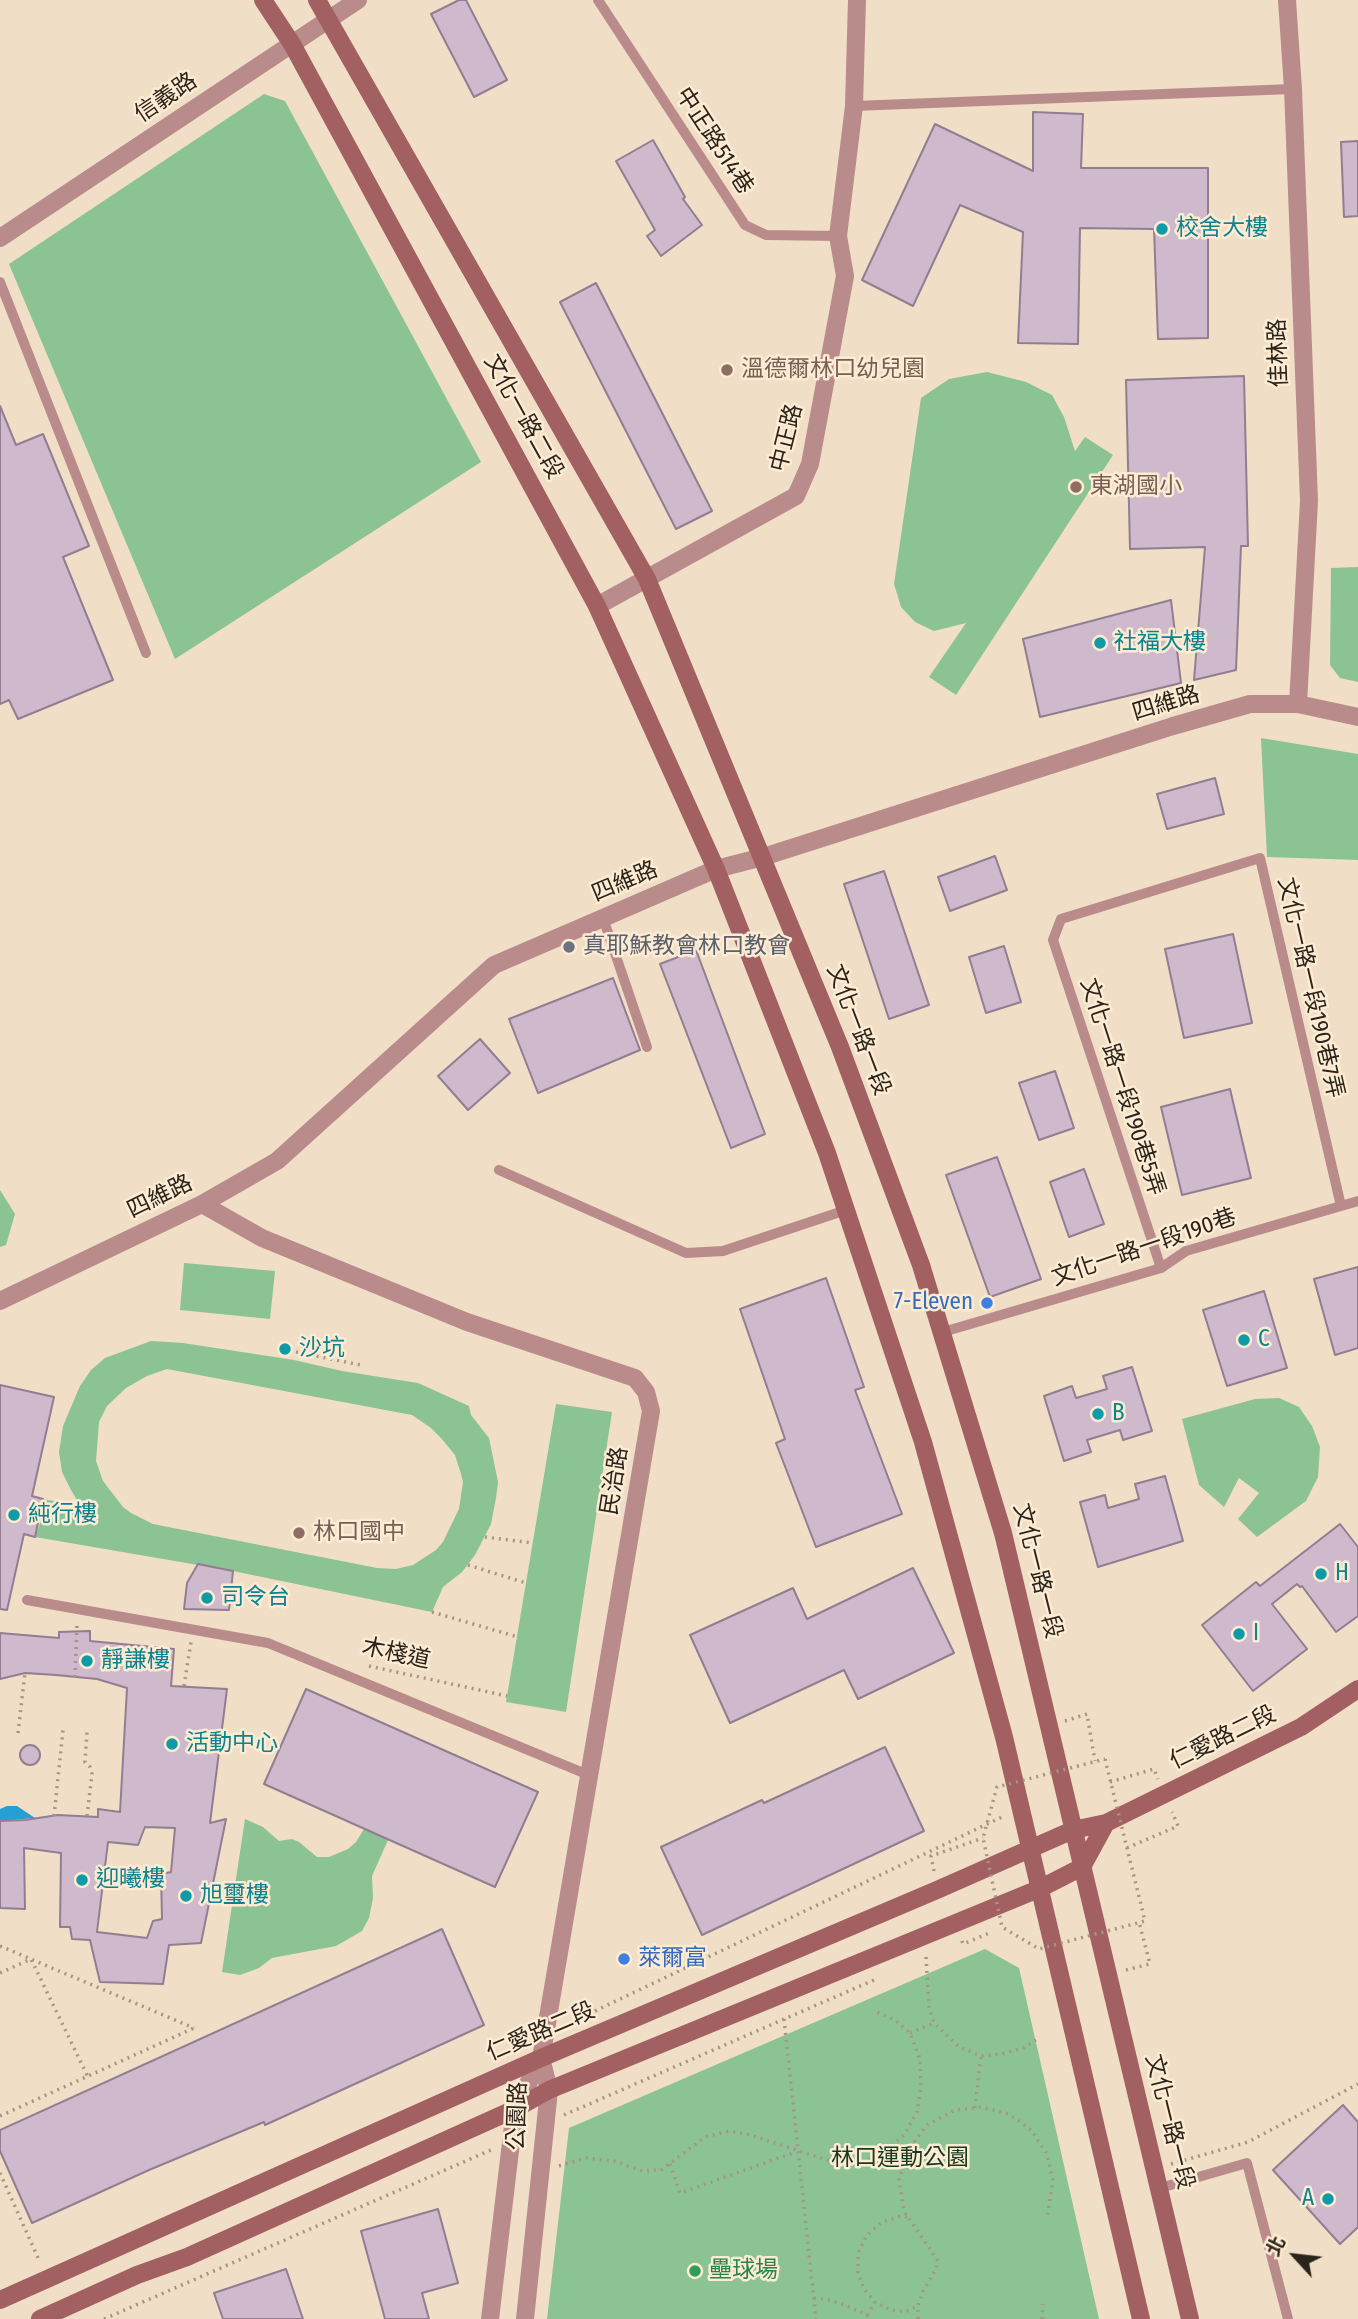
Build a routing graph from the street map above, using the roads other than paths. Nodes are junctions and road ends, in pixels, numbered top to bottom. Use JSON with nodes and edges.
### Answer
{"nodes":[{"id":1,"x":263,"y":0,"type":"edge"},
{"id":2,"x":317,"y":0,"type":"edge"},
{"id":3,"x":358,"y":0,"type":"edge"},
{"id":4,"x":598,"y":0,"type":"edge"},
{"id":5,"x":857,"y":0,"type":"edge"},
{"id":6,"x":1287,"y":0,"type":"edge"},
{"id":7,"x":329,"y":19,"type":"junction"},
{"id":8,"x":292,"y":44,"type":"junction"},
{"id":9,"x":1293,"y":89,"type":"junction"},
{"id":10,"x":854,"y":106,"type":"junction"},
{"id":11,"x":838,"y":236,"type":"junction"},
{"id":12,"x":0,"y":237,"type":"edge"},
{"id":13,"x":0,"y":282,"type":"edge"},
{"id":14,"x":647,"y":579,"type":"junction"},
{"id":15,"x":597,"y":606,"type":"junction"},
{"id":16,"x":146,"y":653,"type":"dead end"},
{"id":17,"x":1298,"y":704,"type":"junction"},
{"id":18,"x":1358,"y":717,"type":"edge"},
{"id":19,"x":763,"y":857,"type":"junction"},
{"id":20,"x":716,"y":869,"type":"junction"},
{"id":21,"x":603,"y":918,"type":"junction"},
{"id":22,"x":1061,"y":919,"type":"joint"},
{"id":23,"x":648,"y":1047,"type":"dead end"},
{"id":24,"x":499,"y":1170,"type":"dead end"},
{"id":25,"x":1358,"y":1201,"type":"edge"},
{"id":26,"x":202,"y":1204,"type":"junction"},
{"id":27,"x":1342,"y":1206,"type":"junction"},
{"id":28,"x":846,"y":1210,"type":"junction"},
{"id":29,"x":1161,"y":1268,"type":"junction"},
{"id":30,"x":0,"y":1301,"type":"edge"},
{"id":31,"x":943,"y":1332,"type":"junction"},
{"id":32,"x":27,"y":1600,"type":"dead end"},
{"id":33,"x":1358,"y":1689,"type":"edge"},
{"id":34,"x":591,"y":1776,"type":"junction"},
{"id":35,"x":1106,"y":1824,"type":"junction"},
{"id":36,"x":1073,"y":1830,"type":"junction"},
{"id":37,"x":1031,"y":1848,"type":"junction"},
{"id":38,"x":1082,"y":1867,"type":"junction"},
{"id":39,"x":1041,"y":1888,"type":"junction"},
{"id":40,"x":541,"y":2058,"type":"junction"},
{"id":41,"x":549,"y":2090,"type":"junction"},
{"id":42,"x":515,"y":2109,"type":"junction"},
{"id":43,"x":1160,"y":2188,"type":"junction"},
{"id":44,"x":503,"y":2212,"type":"junction"},
{"id":45,"x":536,"y":2214,"type":"junction"},
{"id":46,"x":0,"y":2300,"type":"edge"},
{"id":47,"x":40,"y":2319,"type":"edge"},
{"id":48,"x":490,"y":2319,"type":"edge"},
{"id":49,"x":525,"y":2319,"type":"edge"},
{"id":50,"x":1141,"y":2319,"type":"edge"},
{"id":51,"x":1190,"y":2319,"type":"edge"},
{"id":52,"x":1288,"y":2319,"type":"edge"}],
"edges":[{"from":1,"to":8,"type":"main road","name":"文化一路二段"},
{"from":2,"to":7,"type":"main road","name":"文化一路二段"},
{"from":3,"to":7,"type":"street","name":"信義路"},
{"from":4,"to":11,"type":"lane","name":"中正路514巷"},
{"from":5,"to":10,"type":"street","name":"中正路"},
{"from":6,"to":9,"type":"street","name":"佳林路"},
{"from":7,"to":8,"type":"street","name":"信義路"},
{"from":7,"to":14,"type":"main road","name":"文化一路二段"},
{"from":8,"to":12,"type":"street","name":"信義路"},
{"from":8,"to":15,"type":"main road","name":"文化一路二段"},
{"from":9,"to":10,"type":"lane"},
{"from":9,"to":17,"type":"street","name":"佳林路"},
{"from":10,"to":11,"type":"street","name":"中正路"},
{"from":11,"to":14,"type":"street","name":"中正路"},
{"from":13,"to":16,"type":"lane"},
{"from":14,"to":15,"type":"street","name":"中正路"},
{"from":14,"to":19,"type":"main road","name":"文化一路二段"},
{"from":15,"to":20,"type":"main road","name":"文化一路二段"},
{"from":17,"to":18,"type":"street","name":"四維路"},
{"from":17,"to":19,"type":"street","name":"四維路"},
{"from":19,"to":20,"type":"street","name":"四維路"},
{"from":19,"to":31,"type":"main road","name":"文化一路一段"},
{"from":20,"to":21,"type":"street","name":"四維路"},
{"from":20,"to":28,"type":"main road"},
{"from":21,"to":23,"type":"lane"},
{"from":21,"to":26,"type":"street","name":"四維路"},
{"from":22,"to":27,"type":"lane","name":"文化一路一段190巷7弄"},
{"from":22,"to":29,"type":"lane","name":"文化一路一段190巷5弄"},
{"from":24,"to":28,"type":"lane"},
{"from":25,"to":27,"type":"lane","name":"文化一路一段190巷"},
{"from":26,"to":30,"type":"street","name":"四維路"},
{"from":26,"to":34,"type":"street","name":"民治路"},
{"from":27,"to":29,"type":"lane","name":"文化一路一段190巷"},
{"from":28,"to":37,"type":"main road"},
{"from":29,"to":31,"type":"lane","name":"文化一路一段190巷"},
{"from":31,"to":36,"type":"main road","name":"文化一路一段"},
{"from":32,"to":34,"type":"lane"},
{"from":33,"to":35,"type":"main road","name":"仁愛路二段"},
{"from":34,"to":40,"type":"street","name":"民治路"},
{"from":35,"to":36,"type":"main road","name":"仁愛路二段"},
{"from":35,"to":38,"type":"main road"},
{"from":36,"to":37,"type":"main road","name":"仁愛路二段"},
{"from":36,"to":38,"type":"main road","name":"文化一路一段"},
{"from":37,"to":39,"type":"main road"},
{"from":37,"to":40,"type":"main road","name":"仁愛路二段"},
{"from":38,"to":39,"type":"main road"},
{"from":38,"to":43,"type":"main road","name":"文化一路一段"},
{"from":39,"to":41,"type":"main road"},
{"from":39,"to":50,"type":"main road"},
{"from":40,"to":41,"type":"street","name":"公園路"},
{"from":40,"to":42,"type":"street","name":"公園路"},
{"from":40,"to":46,"type":"main road","name":"仁愛路二段"},
{"from":41,"to":42,"type":"main road"},
{"from":41,"to":45,"type":"street","name":"公園路"},
{"from":42,"to":44,"type":"street","name":"公園路"},
{"from":42,"to":47,"type":"main road"},
{"from":43,"to":51,"type":"main road","name":"文化一路一段"},
{"from":43,"to":52,"type":"lane"},
{"from":44,"to":45,"type":"street"},
{"from":44,"to":48,"type":"street","name":"公園路"},
{"from":45,"to":49,"type":"street","name":"公園路"}]}
